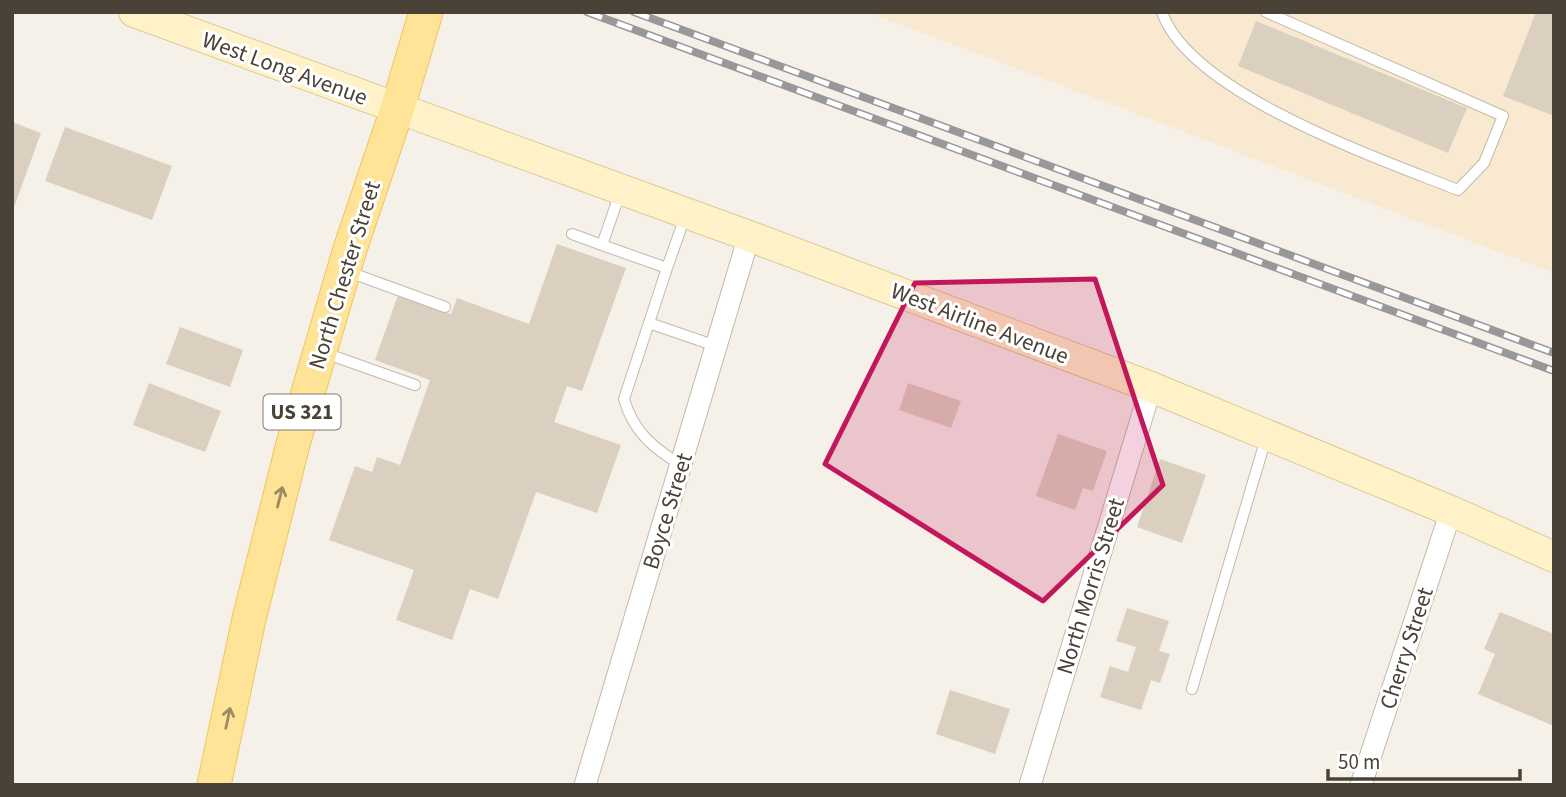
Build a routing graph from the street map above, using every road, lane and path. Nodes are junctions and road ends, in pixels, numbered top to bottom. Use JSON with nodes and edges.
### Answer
{"nodes":[{"id":1,"x":134,"y":12,"type":"edge"},
{"id":2,"x":426,"y":12,"type":"edge"},
{"id":3,"x":1162,"y":12,"type":"edge"},
{"id":4,"x":1266,"y":12,"type":"edge"},
{"id":5,"x":397,"y":110,"type":"junction"},
{"id":6,"x":621,"y":190,"type":"junction"},
{"id":7,"x":686,"y":214,"type":"junction"},
{"id":8,"x":572,"y":234,"type":"dead end"},
{"id":9,"x":749,"y":236,"type":"junction"},
{"id":10,"x":602,"y":245,"type":"junction"},
{"id":11,"x":667,"y":268,"type":"junction"},
{"id":12,"x":344,"y":271,"type":"junction"},
{"id":13,"x":446,"y":307,"type":"dead end"},
{"id":14,"x":649,"y":323,"type":"junction"},
{"id":15,"x":716,"y":346,"type":"junction"},
{"id":16,"x":320,"y":352,"type":"junction"},
{"id":17,"x":415,"y":385,"type":"dead end"},
{"id":18,"x":1151,"y":387,"type":"junction"},
{"id":19,"x":1267,"y":435,"type":"junction"},
{"id":20,"x":681,"y":464,"type":"junction"},
{"id":21,"x":1451,"y":511,"type":"junction"},
{"id":22,"x":1554,"y":557,"type":"edge"},
{"id":23,"x":1192,"y":688,"type":"dead end"},
{"id":24,"x":214,"y":785,"type":"edge"},
{"id":25,"x":585,"y":785,"type":"edge"},
{"id":26,"x":1030,"y":785,"type":"edge"},
{"id":27,"x":1361,"y":785,"type":"edge"}],
"edges":[{"from":1,"to":5,"type":"main road","name":"West Long Avenue"},
{"from":2,"to":5,"type":"main road","name":"North Chester Street","number":"US 321"},
{"from":3,"to":4,"type":"lane"},
{"from":5,"to":6,"type":"main road","name":"West Airline Avenue"},
{"from":5,"to":12,"type":"main road","name":"North Chester Street","number":"US 321"},
{"from":6,"to":7,"type":"main road","name":"West Airline Avenue"},
{"from":6,"to":10,"type":"lane"},
{"from":7,"to":9,"type":"main road","name":"West Airline Avenue"},
{"from":7,"to":11,"type":"lane"},
{"from":8,"to":10,"type":"lane"},
{"from":9,"to":15,"type":"street","name":"Boyce Street"},
{"from":9,"to":18,"type":"main road","name":"West Airline Avenue"},
{"from":10,"to":11,"type":"lane"},
{"from":11,"to":14,"type":"lane"},
{"from":12,"to":13,"type":"lane"},
{"from":12,"to":16,"type":"main road","name":"North Chester Street","number":"US 321"},
{"from":14,"to":15,"type":"lane"},
{"from":14,"to":20,"type":"lane"},
{"from":15,"to":20,"type":"street","name":"Boyce Street"},
{"from":16,"to":17,"type":"lane"},
{"from":24,"to":16,"type":"main road","name":"North Chester Street","number":"US 321","one_way":true},
{"from":18,"to":19,"type":"main road","name":"West Airline Avenue"},
{"from":18,"to":26,"type":"street","name":"North Morris Street"},
{"from":19,"to":21,"type":"main road","name":"West Airline Avenue"},
{"from":19,"to":23,"type":"lane"},
{"from":20,"to":25,"type":"street","name":"Boyce Street"},
{"from":21,"to":22,"type":"main road","name":"West Airline Avenue"},
{"from":21,"to":27,"type":"street","name":"Cherry Street"}]}
